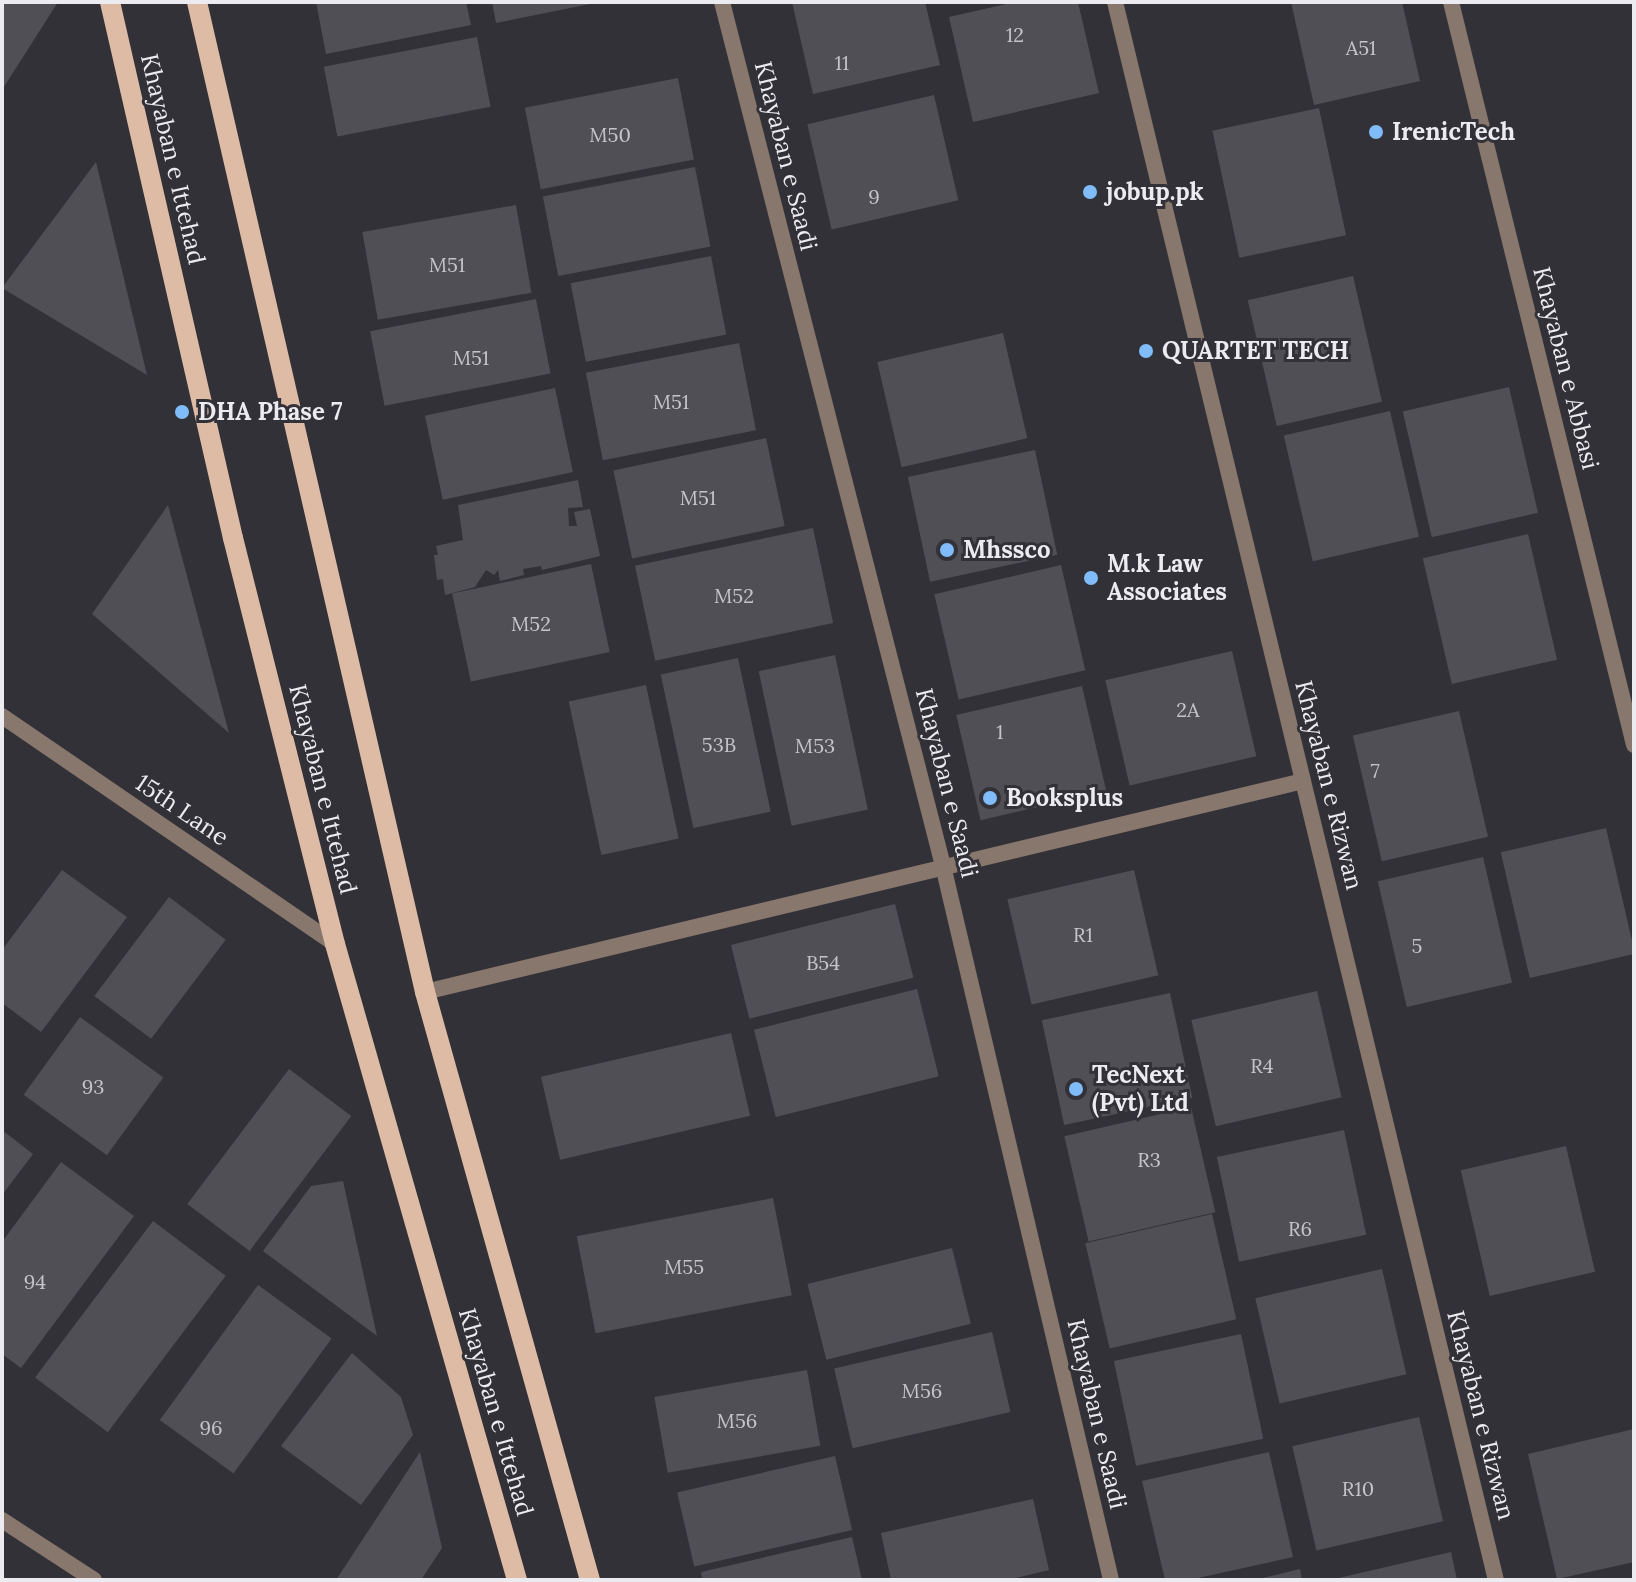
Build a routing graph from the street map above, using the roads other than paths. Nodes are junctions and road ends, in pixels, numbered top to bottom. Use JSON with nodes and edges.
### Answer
{"nodes":[{"id":1,"x":110,"y":2,"type":"edge"},
{"id":2,"x":197,"y":2,"type":"edge"},
{"id":3,"x":722,"y":2,"type":"edge"},
{"id":4,"x":1115,"y":2,"type":"edge"},
{"id":5,"x":1451,"y":2,"type":"edge"},
{"id":6,"x":2,"y":716,"type":"edge"},
{"id":7,"x":1634,"y":745,"type":"edge"},
{"id":8,"x":1303,"y":781,"type":"junction"},
{"id":9,"x":944,"y":870,"type":"junction"},
{"id":10,"x":335,"y":944,"type":"junction"},
{"id":11,"x":425,"y":992,"type":"junction"},
{"id":12,"x":2,"y":1520,"type":"edge"},
{"id":13,"x":94,"y":1580,"type":"edge"},
{"id":14,"x":517,"y":1580,"type":"edge"},
{"id":15,"x":590,"y":1580,"type":"edge"},
{"id":16,"x":1111,"y":1580,"type":"edge"},
{"id":17,"x":1496,"y":1580,"type":"edge"}],
"edges":[{"from":1,"to":10,"type":"main road","name":"Khayaban e Ittehad"},
{"from":2,"to":11,"type":"main road","name":"Khayaban e Ittehad"},
{"from":3,"to":9,"type":"street","name":"Khayaban e Saadi"},
{"from":4,"to":8,"type":"street","name":"Khayaban e Rizwan"},
{"from":5,"to":7,"type":"street","name":"Khayaban e Abbasi"},
{"from":6,"to":10,"type":"street","name":"15th Lane"},
{"from":8,"to":9,"type":"street"},
{"from":8,"to":17,"type":"street","name":"Khayaban e Rizwan"},
{"from":9,"to":11,"type":"street"},
{"from":9,"to":16,"type":"street","name":"Khayaban e Saadi"},
{"from":10,"to":14,"type":"main road","name":"Khayaban e Ittehad"},
{"from":11,"to":15,"type":"main road","name":"Khayaban e Ittehad"},
{"from":12,"to":13,"type":"street"}]}
